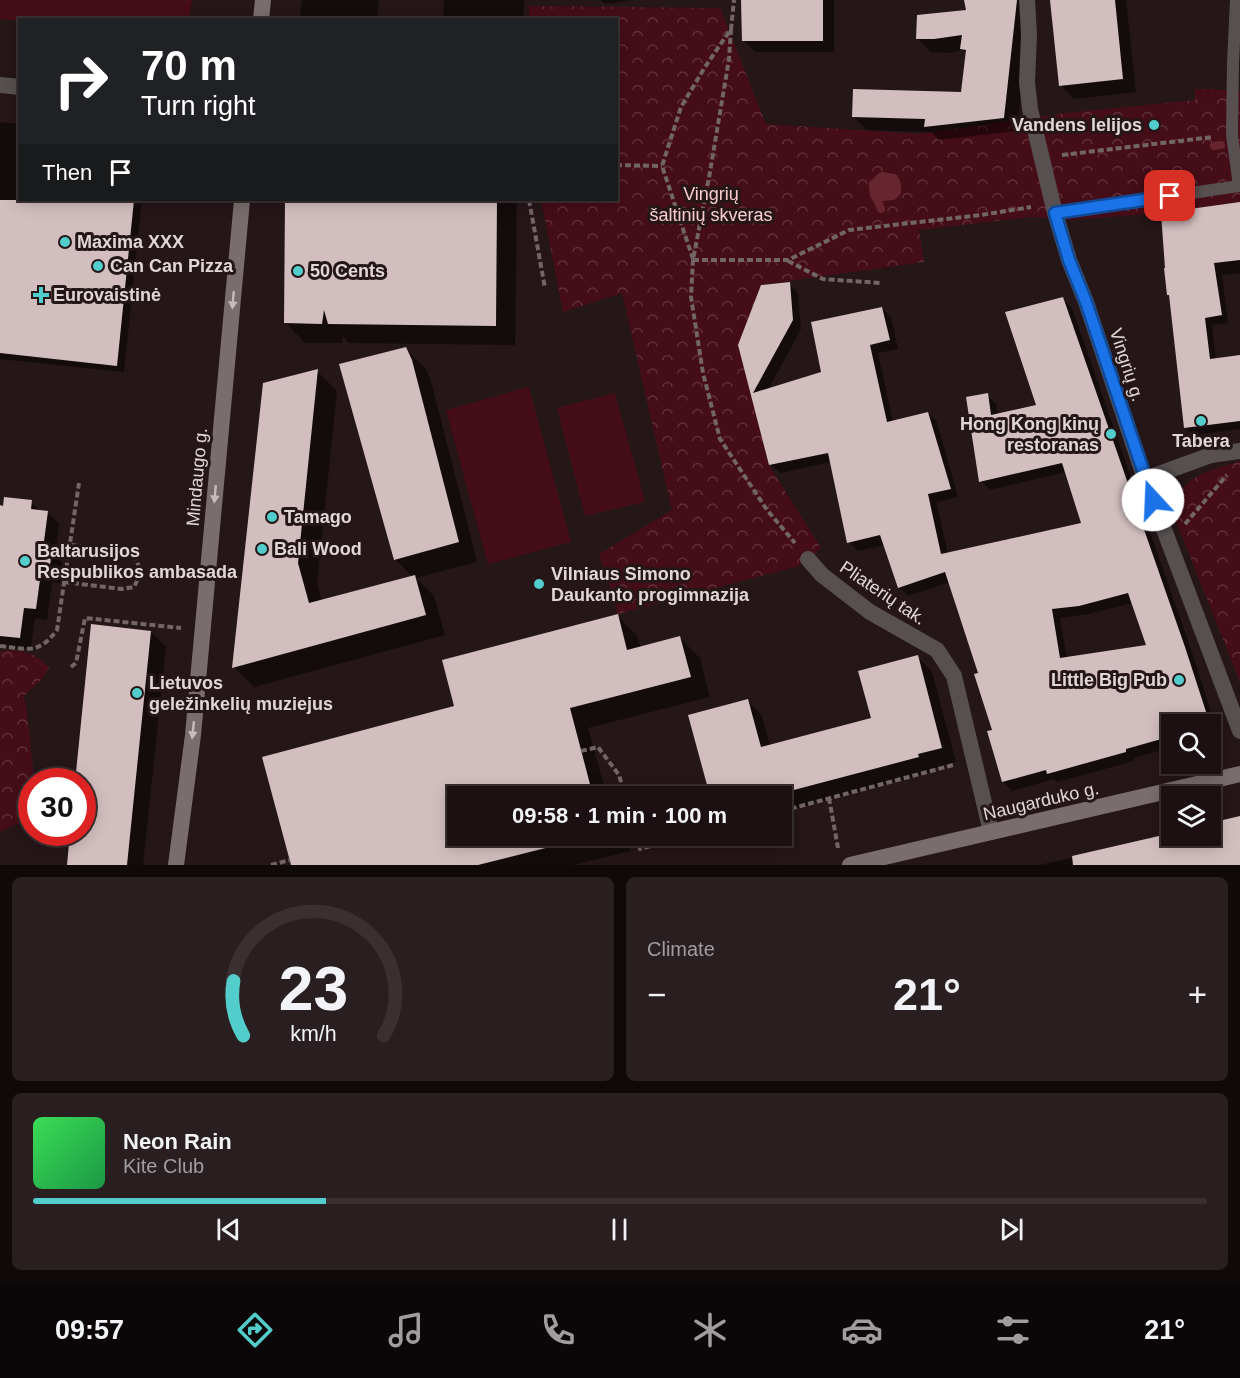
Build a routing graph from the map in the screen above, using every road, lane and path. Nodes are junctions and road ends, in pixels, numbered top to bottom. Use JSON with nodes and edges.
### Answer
{"nodes":[{"id":1,"x":263,"y":0,"type":"edge"},
{"id":2,"x":734,"y":0,"type":"edge"},
{"id":3,"x":1027,"y":0,"type":"edge"},
{"id":4,"x":1236,"y":0,"type":"edge"},
{"id":5,"x":261,"y":18,"type":"edge"},
{"id":6,"x":731,"y":29,"type":"junction"},
{"id":7,"x":0,"y":85,"type":"edge"},
{"id":8,"x":18,"y":87,"type":"edge"},
{"id":9,"x":1219,"y":136,"type":"dead end"},
{"id":10,"x":1040,"y":158,"type":"junction"},
{"id":11,"x":618,"y":165,"type":"edge"},
{"id":12,"x":662,"y":166,"type":"junction"},
{"id":13,"x":242,"y":201,"type":"edge"},
{"id":14,"x":529,"y":201,"type":"edge"},
{"id":15,"x":1053,"y":209,"type":"junction"},
{"id":16,"x":693,"y":260,"type":"junction"},
{"id":17,"x":788,"y":260,"type":"junction"},
{"id":18,"x":881,"y":283,"type":"dead end"},
{"id":19,"x":545,"y":288,"type":"dead end"},
{"id":20,"x":1240,"y":451,"type":"edge"},
{"id":21,"x":1232,"y":470,"type":"dead end"},
{"id":22,"x":1145,"y":479,"type":"junction"},
{"id":23,"x":80,"y":483,"type":"dead end"},
{"id":24,"x":1206,"y":501,"type":"dead end"},
{"id":25,"x":70,"y":545,"type":"junction"},
{"id":26,"x":808,"y":559,"type":"joint"},
{"id":27,"x":64,"y":582,"type":"junction"},
{"id":28,"x":203,"y":630,"type":"junction"},
{"id":29,"x":0,"y":646,"type":"edge"},
{"id":30,"x":71,"y":667,"type":"dead end"},
{"id":31,"x":1240,"y":731,"type":"edge"},
{"id":32,"x":581,"y":751,"type":"dead end"},
{"id":33,"x":974,"y":760,"type":"junction"},
{"id":34,"x":1240,"y":774,"type":"edge"},
{"id":35,"x":622,"y":786,"type":"edge"},
{"id":36,"x":829,"y":798,"type":"junction"},
{"id":37,"x":792,"y":808,"type":"edge"},
{"id":38,"x":991,"y":832,"type":"junction"},
{"id":39,"x":639,"y":846,"type":"edge"},
{"id":40,"x":652,"y":846,"type":"edge"},
{"id":41,"x":290,"y":860,"type":"dead end"},
{"id":42,"x":845,"y":860,"type":"edge"},
{"id":43,"x":891,"y":860,"type":"edge"},
{"id":44,"x":176,"y":865,"type":"edge"},
{"id":45,"x":271,"y":865,"type":"edge"}],
"edges":[{"from":1,"to":5,"type":"main road"},
{"from":2,"to":6,"type":"path"},
{"from":3,"to":10,"type":"street","name":"Vingrių g."},
{"from":4,"to":15,"type":"lane"},
{"from":6,"to":12,"type":"path"},
{"from":6,"to":16,"type":"path"},
{"from":7,"to":8,"type":"street"},
{"from":9,"to":10,"type":"path"},
{"from":10,"to":15,"type":"street","name":"Vingrių g."},
{"from":11,"to":12,"type":"path"},
{"from":12,"to":16,"type":"path"},
{"from":13,"to":28,"type":"main road","name":"Mindaugo g.","one_way":true},
{"from":14,"to":19,"type":"path"},
{"from":15,"to":17,"type":"path"},
{"from":15,"to":22,"type":"street","name":"Vingrių g."},
{"from":16,"to":17,"type":"path"},
{"from":16,"to":26,"type":"path"},
{"from":17,"to":18,"type":"path"},
{"from":20,"to":22,"type":"street"},
{"from":21,"to":24,"type":"path"},
{"from":22,"to":31,"type":"street","name":"Vingrių g."},
{"from":23,"to":25,"type":"path"},
{"from":25,"to":27,"type":"path"},
{"from":25,"to":27,"type":"path"},
{"from":26,"to":33,"type":"street","name":"Pliaterių tak."},
{"from":27,"to":29,"type":"path"},
{"from":28,"to":30,"type":"path"},
{"from":28,"to":44,"type":"main road","name":"Mindaugo g.","one_way":true},
{"from":32,"to":35,"type":"path"},
{"from":33,"to":36,"type":"path"},
{"from":33,"to":38,"type":"street","name":"Pliaterių tak."},
{"from":34,"to":38,"type":"main road","name":"Naugarduko g."},
{"from":36,"to":37,"type":"path"},
{"from":36,"to":42,"type":"path"},
{"from":38,"to":43,"type":"main road","name":"Naugarduko g."},
{"from":39,"to":40,"type":"path"},
{"from":41,"to":45,"type":"path"},
{"from":42,"to":43,"type":"main road","name":"Naugarduko g."}]}
